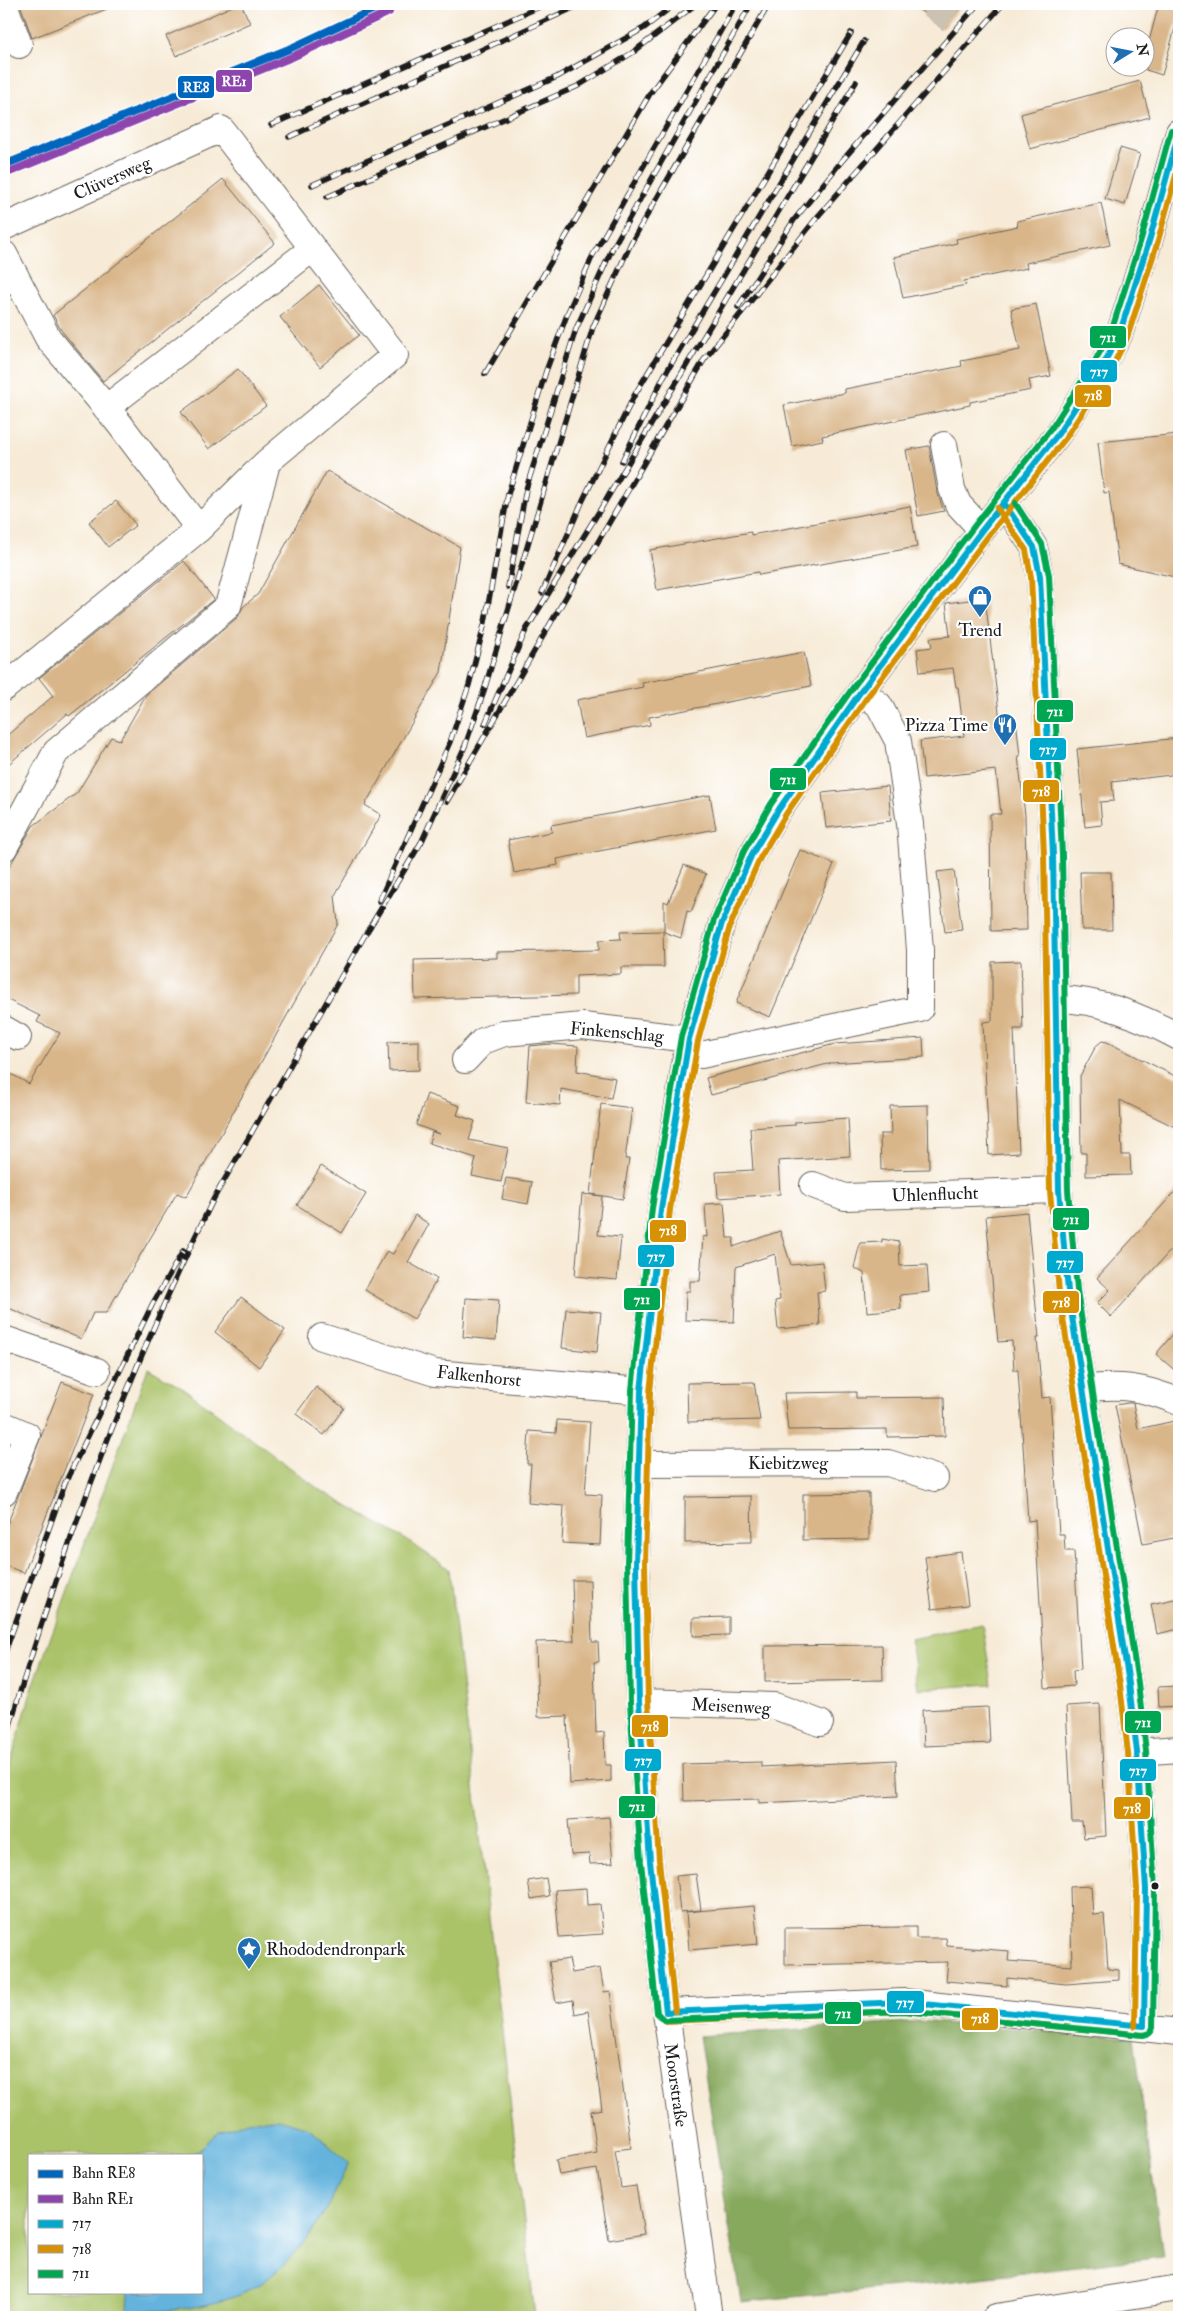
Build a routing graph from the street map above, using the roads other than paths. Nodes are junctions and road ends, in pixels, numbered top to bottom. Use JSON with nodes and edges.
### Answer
{"nodes":[{"id":1,"x":4,"y":4,"type":"edge"},
{"id":2,"x":19,"y":45,"type":"dead end"},
{"id":3,"x":1179,"y":132,"type":"edge"},
{"id":4,"x":4,"y":227,"type":"edge"},
{"id":5,"x":312,"y":249,"type":"junction"},
{"id":6,"x":4,"y":254,"type":"edge"},
{"id":7,"x":106,"y":408,"type":"junction"},
{"id":8,"x":944,"y":445,"type":"dead end"},
{"id":9,"x":267,"y":462,"type":"junction"},
{"id":10,"x":1004,"y":503,"type":"junction"},
{"id":11,"x":199,"y":529,"type":"junction"},
{"id":12,"x":982,"y":530,"type":"junction"},
{"id":13,"x":4,"y":688,"type":"edge"},
{"id":14,"x":861,"y":691,"type":"junction"},
{"id":15,"x":4,"y":848,"type":"edge"},
{"id":16,"x":1056,"y":999,"type":"junction"},
{"id":17,"x":1179,"y":1037,"type":"edge"},
{"id":18,"x":688,"y":1046,"type":"junction"},
{"id":19,"x":465,"y":1060,"type":"dead end"},
{"id":20,"x":813,"y":1185,"type":"dead end"},
{"id":21,"x":1059,"y":1190,"type":"junction"},
{"id":22,"x":322,"y":1337,"type":"dead end"},
{"id":23,"x":4,"y":1339,"type":"edge"},
{"id":24,"x":97,"y":1371,"type":"dead end"},
{"id":25,"x":1083,"y":1389,"type":"junction"},
{"id":26,"x":641,"y":1391,"type":"junction"},
{"id":27,"x":1179,"y":1402,"type":"edge"},
{"id":28,"x":4,"y":1425,"type":"edge"},
{"id":29,"x":639,"y":1464,"type":"junction"},
{"id":30,"x":935,"y":1478,"type":"dead end"},
{"id":31,"x":4,"y":1492,"type":"edge"},
{"id":32,"x":639,"y":1702,"type":"junction"},
{"id":33,"x":820,"y":1724,"type":"dead end"},
{"id":34,"x":1179,"y":1749,"type":"edge"},
{"id":35,"x":1137,"y":1752,"type":"junction"},
{"id":36,"x":666,"y":2012,"type":"junction"},
{"id":37,"x":1144,"y":2026,"type":"junction"},
{"id":38,"x":1179,"y":2032,"type":"edge"},
{"id":39,"x":1179,"y":2288,"type":"edge"},
{"id":40,"x":1025,"y":2315,"type":"edge"},
{"id":41,"x":709,"y":2317,"type":"edge"},
{"id":42,"x":996,"y":2317,"type":"edge"}],
"edges":[{"from":1,"to":2,"type":"street"},
{"from":3,"to":10,"type":"street","name":"Moorstraße"},
{"from":4,"to":5,"type":"street","name":"Clüversweg"},
{"from":5,"to":7,"type":"street"},
{"from":5,"to":9,"type":"street"},
{"from":6,"to":7,"type":"street"},
{"from":7,"to":11,"type":"street"},
{"from":8,"to":12,"type":"street"},
{"from":9,"to":11,"type":"street"},
{"from":9,"to":15,"type":"street"},
{"from":10,"to":12,"type":"street","name":"Moorstraße"},
{"from":10,"to":16,"type":"street"},
{"from":11,"to":13,"type":"street"},
{"from":12,"to":14,"type":"street","name":"Moorstraße"},
{"from":14,"to":18,"type":"street","name":"Moorstraße"},
{"from":14,"to":18,"type":"street","name":"Finkenschlag"},
{"from":16,"to":17,"type":"street"},
{"from":16,"to":21,"type":"street"},
{"from":18,"to":19,"type":"street","name":"Finkenschlag"},
{"from":18,"to":26,"type":"street","name":"Moorstraße"},
{"from":20,"to":21,"type":"street","name":"Uhlenflucht"},
{"from":21,"to":25,"type":"street"},
{"from":22,"to":26,"type":"street","name":"Falkenhorst"},
{"from":23,"to":24,"type":"street"},
{"from":25,"to":27,"type":"street"},
{"from":25,"to":35,"type":"street"},
{"from":26,"to":29,"type":"street","name":"Moorstraße"},
{"from":28,"to":31,"type":"street"},
{"from":29,"to":30,"type":"street","name":"Kiebitzweg"},
{"from":29,"to":32,"type":"street","name":"Moorstraße"},
{"from":32,"to":33,"type":"street","name":"Meisenweg"},
{"from":32,"to":36,"type":"street","name":"Moorstraße"},
{"from":34,"to":35,"type":"street"},
{"from":35,"to":37,"type":"street"},
{"from":36,"to":37,"type":"street"},
{"from":36,"to":41,"type":"street","name":"Moorstraße"},
{"from":37,"to":38,"type":"street"},
{"from":39,"to":40,"type":"street"},
{"from":40,"to":42,"type":"street"}]}
